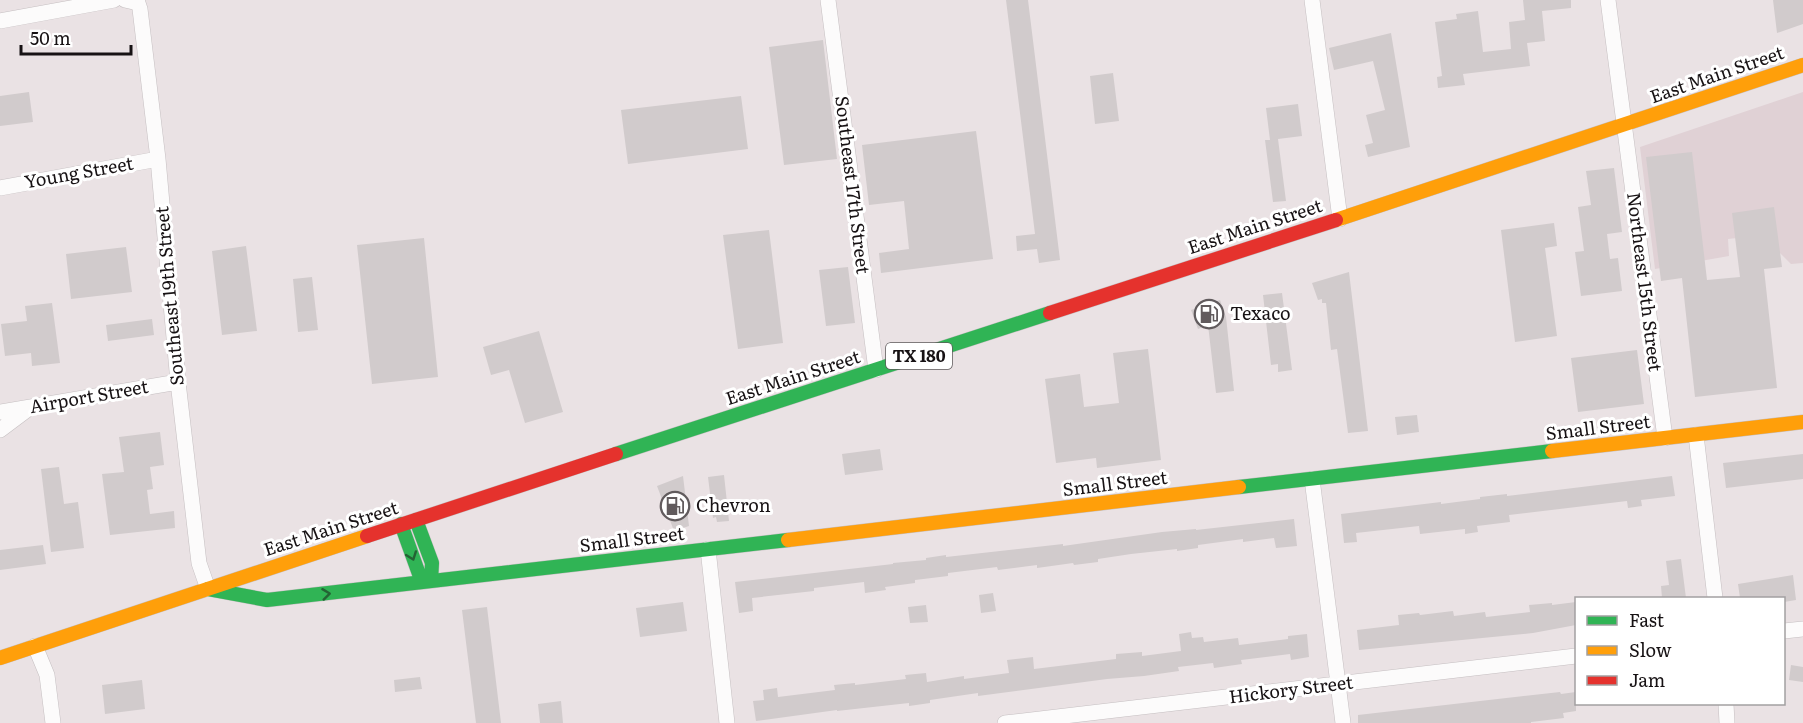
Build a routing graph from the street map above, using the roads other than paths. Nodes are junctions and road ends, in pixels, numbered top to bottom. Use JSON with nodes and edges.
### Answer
{"nodes":[{"id":1,"x":114,"y":0,"type":"edge"},
{"id":2,"x":828,"y":0,"type":"edge"},
{"id":3,"x":1312,"y":0,"type":"edge"},
{"id":4,"x":1608,"y":0,"type":"edge"},
{"id":5,"x":131,"y":1,"type":"edge"},
{"id":6,"x":0,"y":21,"type":"edge"},
{"id":7,"x":1803,"y":65,"type":"edge"},
{"id":8,"x":1624,"y":126,"type":"junction"},
{"id":9,"x":158,"y":159,"type":"junction"},
{"id":10,"x":0,"y":188,"type":"edge"},
{"id":11,"x":1340,"y":219,"type":"junction"},
{"id":12,"x":876,"y":370,"type":"junction"},
{"id":13,"x":178,"y":382,"type":"junction"},
{"id":14,"x":30,"y":407,"type":"junction"},
{"id":15,"x":0,"y":412,"type":"edge"},
{"id":16,"x":1803,"y":422,"type":"edge"},
{"id":17,"x":0,"y":430,"type":"edge"},
{"id":18,"x":1696,"y":435,"type":"junction"},
{"id":19,"x":1665,"y":438,"type":"junction"},
{"id":20,"x":1312,"y":479,"type":"junction"},
{"id":21,"x":416,"y":520,"type":"junction"},
{"id":22,"x":401,"y":524,"type":"junction"},
{"id":23,"x":708,"y":549,"type":"junction"},
{"id":24,"x":431,"y":581,"type":"junction"},
{"id":25,"x":208,"y":589,"type":"junction"},
{"id":26,"x":1715,"y":597,"type":"edge"},
{"id":27,"x":1803,"y":629,"type":"edge"},
{"id":28,"x":1785,"y":631,"type":"edge"},
{"id":29,"x":34,"y":646,"type":"junction"},
{"id":30,"x":1575,"y":656,"type":"edge"},
{"id":31,"x":0,"y":658,"type":"edge"},
{"id":32,"x":1339,"y":685,"type":"junction"},
{"id":33,"x":1726,"y":705,"type":"edge"},
{"id":34,"x":53,"y":723,"type":"edge"},
{"id":35,"x":726,"y":723,"type":"edge"},
{"id":36,"x":1005,"y":723,"type":"edge"},
{"id":37,"x":1343,"y":723,"type":"edge"},
{"id":38,"x":1727,"y":723,"type":"edge"}],
"edges":[{"from":1,"to":6,"type":"street"},
{"from":2,"to":12,"type":"street","name":"Southeast 17th Street"},
{"from":3,"to":11,"type":"street"},
{"from":4,"to":8,"type":"street","name":"Northeast 15th Street"},
{"from":5,"to":9,"type":"street","name":"Southeast 19th Street"},
{"from":7,"to":8,"type":"main road","name":"East Main Street","number":"TX 180"},
{"from":8,"to":11,"type":"main road","name":"East Main Street","number":"TX 180"},
{"from":8,"to":19,"type":"street","name":"Northeast 15th Street"},
{"from":9,"to":10,"type":"street","name":"Young Street"},
{"from":9,"to":13,"type":"street","name":"Southeast 19th Street"},
{"from":11,"to":12,"type":"main road","name":"East Main Street","number":"TX 180"},
{"from":12,"to":21,"type":"main road","name":"East Main Street","number":"TX 180"},
{"from":13,"to":14,"type":"street","name":"Airport Street"},
{"from":13,"to":25,"type":"street","name":"Southeast 19th Street"},
{"from":14,"to":15,"type":"street","name":"Airport Street"},
{"from":14,"to":17,"type":"street"},
{"from":16,"to":18,"type":"main road","name":"Small Street"},
{"from":18,"to":19,"type":"main road","name":"Small Street"},
{"from":18,"to":26,"type":"street"},
{"from":19,"to":20,"type":"main road","name":"Small Street"},
{"from":20,"to":23,"type":"main road","name":"Small Street"},
{"from":20,"to":32,"type":"street"},
{"from":21,"to":22,"type":"main road","name":"East Main Street","number":"TX 180"},
{"from":21,"to":24,"type":"main road"},
{"from":22,"to":24,"type":"main road","one_way":true},
{"from":22,"to":25,"type":"main road","name":"East Main Street","number":"TX 180"},
{"from":23,"to":24,"type":"main road","name":"Small Street"},
{"from":23,"to":35,"type":"street"},
{"from":25,"to":24,"type":"main road","name":"Small Street","one_way":true},
{"from":25,"to":29,"type":"main road","name":"East Main Street","number":"TX 180"},
{"from":27,"to":28,"type":"street"},
{"from":29,"to":31,"type":"main road","name":"East Main Street","number":"TX 180"},
{"from":29,"to":34,"type":"street"},
{"from":30,"to":32,"type":"street","name":"Hickory Street"},
{"from":32,"to":36,"type":"street","name":"Hickory Street"},
{"from":32,"to":37,"type":"street"},
{"from":33,"to":38,"type":"street"}]}
